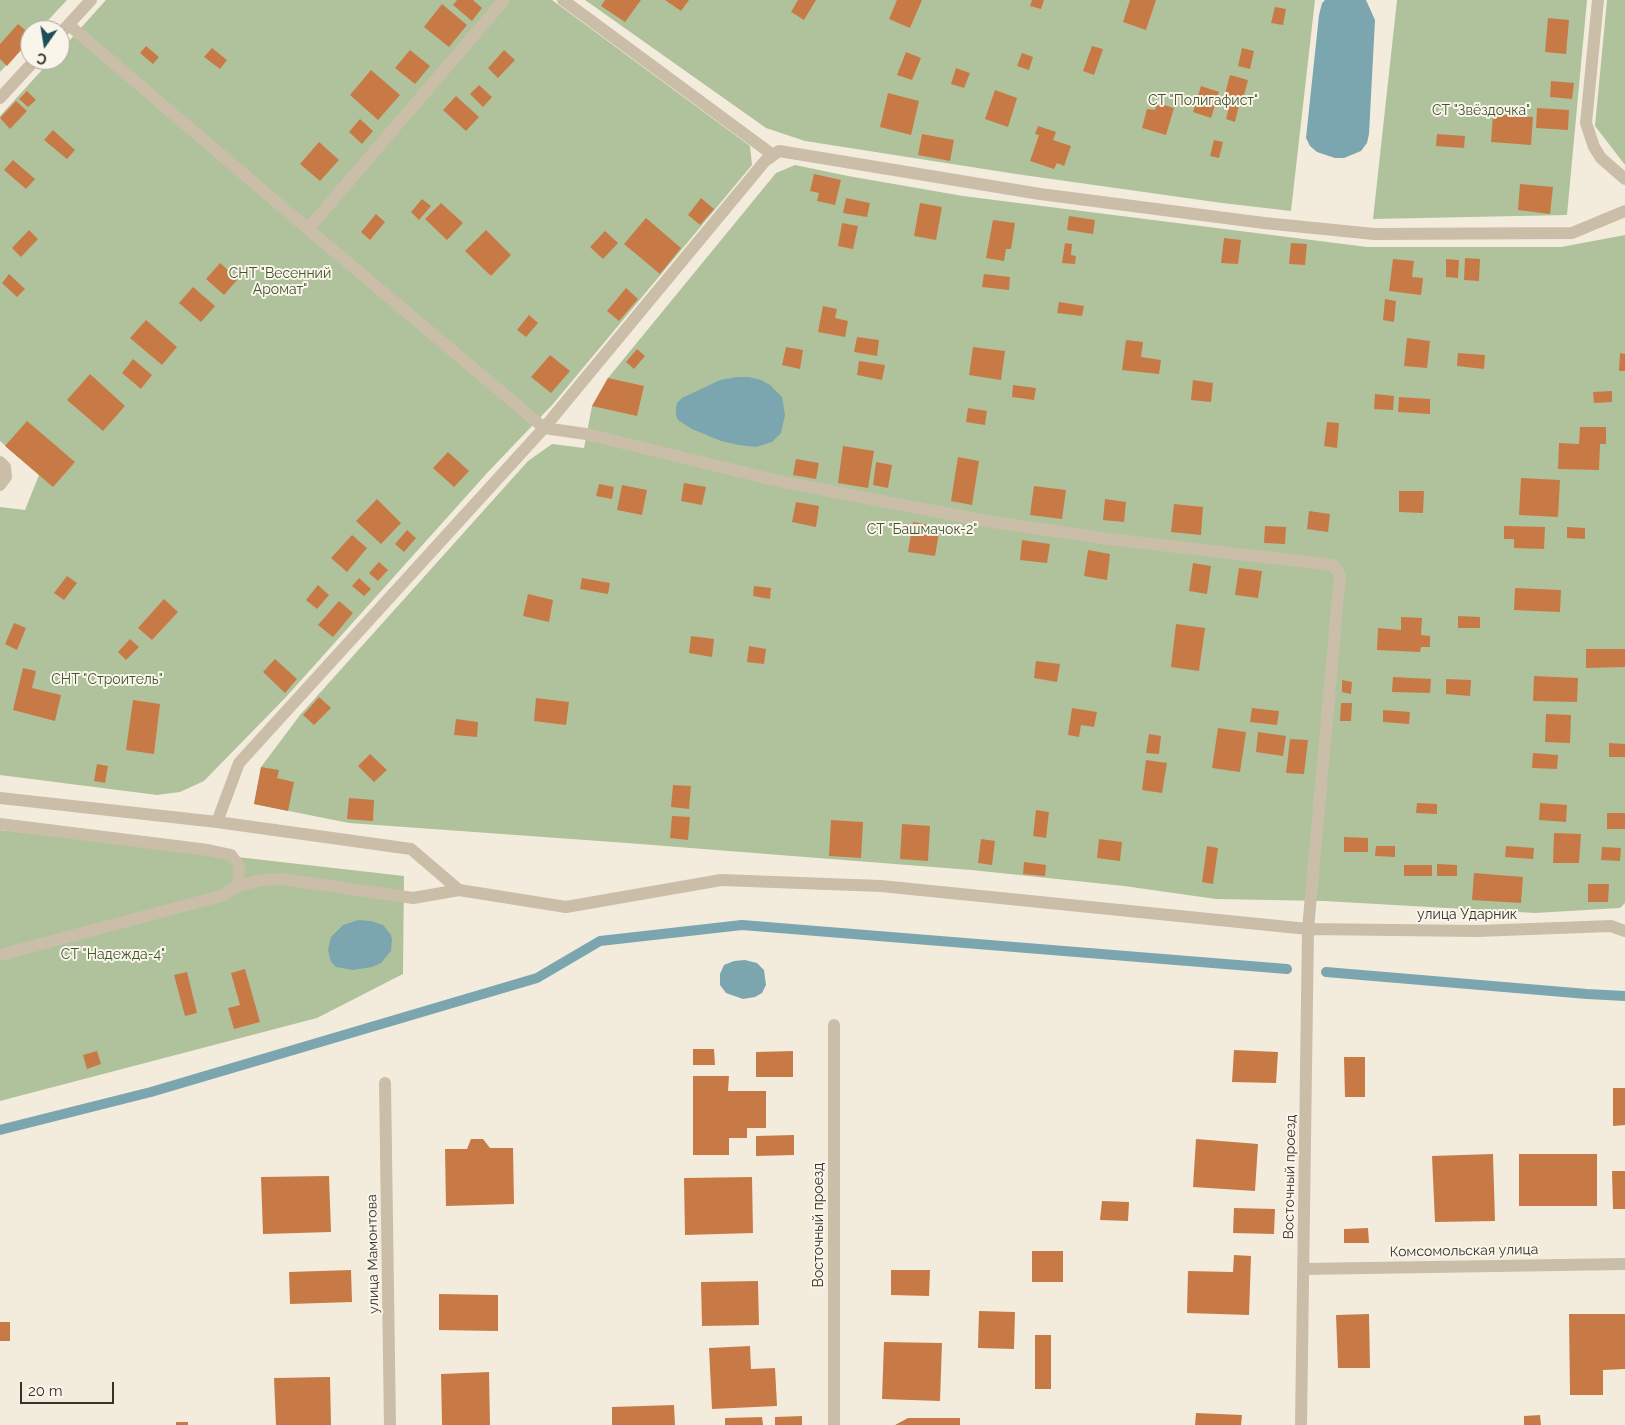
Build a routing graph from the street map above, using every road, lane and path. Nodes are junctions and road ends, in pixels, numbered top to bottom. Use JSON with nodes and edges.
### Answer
{"nodes":[{"id":1,"x":91,"y":0,"type":"edge"},
{"id":2,"x":504,"y":0,"type":"edge"},
{"id":3,"x":563,"y":0,"type":"edge"},
{"id":4,"x":1598,"y":0,"type":"edge"},
{"id":5,"x":70,"y":23,"type":"edge"},
{"id":6,"x":70,"y":34,"type":"edge"},
{"id":7,"x":26,"y":70,"type":"edge"},
{"id":8,"x":0,"y":98,"type":"edge"},
{"id":9,"x":773,"y":155,"type":"junction"},
{"id":10,"x":1625,"y":179,"type":"edge"},
{"id":11,"x":1625,"y":211,"type":"edge"},
{"id":12,"x":308,"y":229,"type":"junction"},
{"id":13,"x":544,"y":428,"type":"junction"},
{"id":14,"x":0,"y":462,"type":"edge"},
{"id":15,"x":0,"y":485,"type":"edge"},
{"id":16,"x":0,"y":798,"type":"edge"},
{"id":17,"x":216,"y":822,"type":"junction"},
{"id":18,"x":0,"y":824,"type":"edge"},
{"id":19,"x":238,"y":886,"type":"junction"},
{"id":20,"x":458,"y":890,"type":"junction"},
{"id":21,"x":1308,"y":929,"type":"junction"},
{"id":22,"x":1625,"y":931,"type":"edge"},
{"id":23,"x":0,"y":955,"type":"edge"},
{"id":24,"x":834,"y":1025,"type":"dead end"},
{"id":25,"x":385,"y":1084,"type":"dead end"},
{"id":26,"x":1625,"y":1264,"type":"edge"},
{"id":27,"x":1303,"y":1269,"type":"junction"},
{"id":28,"x":390,"y":1425,"type":"edge"},
{"id":29,"x":834,"y":1425,"type":"edge"},
{"id":30,"x":1301,"y":1425,"type":"edge"}],
"edges":[{"from":1,"to":5,"type":"street"},
{"from":2,"to":12,"type":"street"},
{"from":3,"to":9,"type":"street"},
{"from":4,"to":10,"type":"street"},
{"from":6,"to":12,"type":"street"},
{"from":7,"to":8,"type":"street"},
{"from":9,"to":11,"type":"street"},
{"from":9,"to":13,"type":"street"},
{"from":12,"to":13,"type":"street"},
{"from":13,"to":17,"type":"street"},
{"from":13,"to":21,"type":"street","name":"Восточный проезд"},
{"from":14,"to":15,"type":"street"},
{"from":16,"to":17,"type":"street"},
{"from":17,"to":20,"type":"street"},
{"from":18,"to":19,"type":"street"},
{"from":19,"to":20,"type":"street"},
{"from":19,"to":23,"type":"street"},
{"from":20,"to":21,"type":"street","name":"улица Ударник"},
{"from":21,"to":22,"type":"street","name":"улица Ударник"},
{"from":21,"to":27,"type":"street","name":"Восточный проезд"},
{"from":24,"to":29,"type":"street","name":"Восточный проезд"},
{"from":25,"to":28,"type":"street","name":"улица Мамонтова"},
{"from":26,"to":27,"type":"street","name":"Комсомольская улица"},
{"from":27,"to":30,"type":"street","name":"Восточный проезд"}]}
